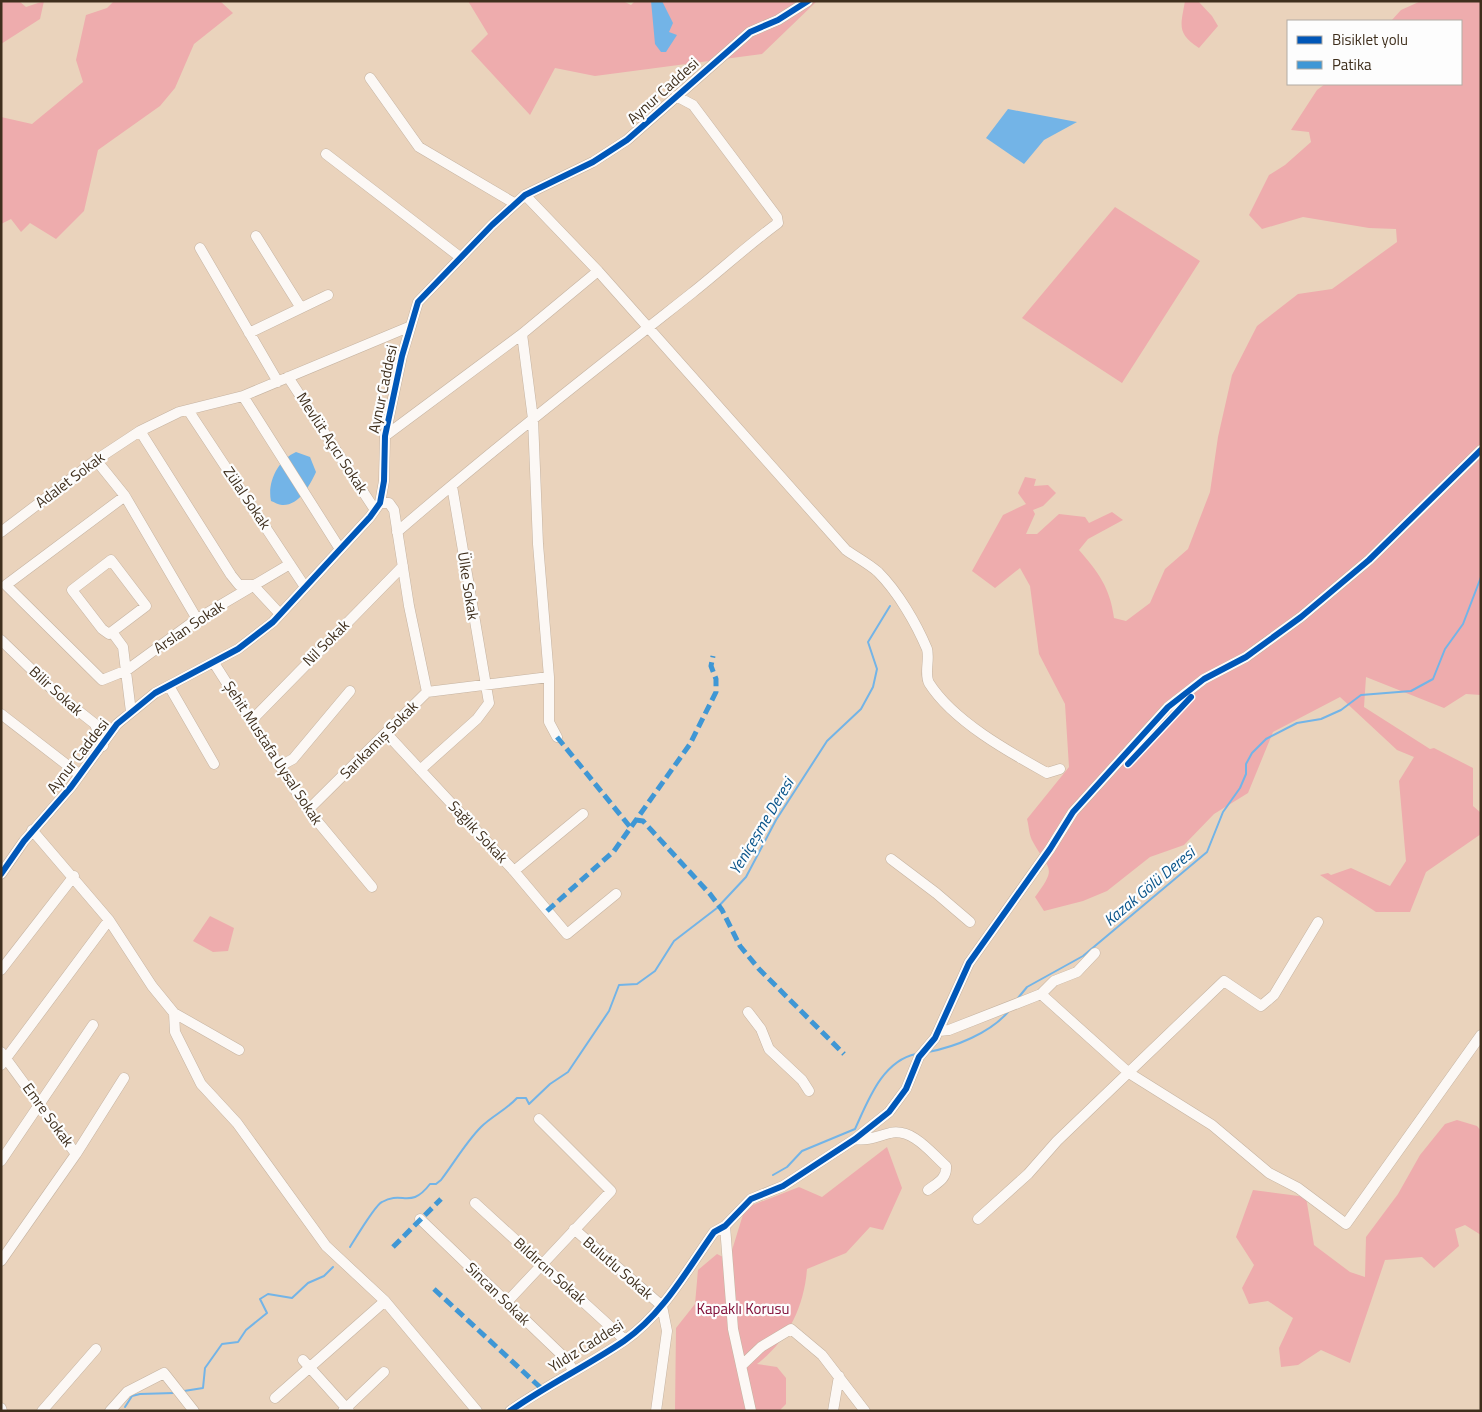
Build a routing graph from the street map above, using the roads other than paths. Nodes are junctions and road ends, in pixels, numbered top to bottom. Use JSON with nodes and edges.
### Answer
{"nodes":[{"id":1,"x":808,"y":1,"type":"edge"},
{"id":2,"x":370,"y":78,"type":"dead end"},
{"id":3,"x":676,"y":96,"type":"junction"},
{"id":4,"x":326,"y":154,"type":"dead end"},
{"id":5,"x":525,"y":195,"type":"junction"},
{"id":6,"x":514,"y":203,"type":"junction"},
{"id":7,"x":256,"y":236,"type":"dead end"},
{"id":8,"x":200,"y":248,"type":"dead end"},
{"id":9,"x":460,"y":257,"type":"junction"},
{"id":10,"x":598,"y":271,"type":"junction"},
{"id":11,"x":328,"y":295,"type":"dead end"},
{"id":12,"x":301,"y":308,"type":"junction"},
{"id":13,"x":411,"y":326,"type":"junction"},
{"id":14,"x":647,"y":327,"type":"junction"},
{"id":15,"x":249,"y":332,"type":"junction"},
{"id":16,"x":522,"y":334,"type":"junction"},
{"id":17,"x":288,"y":377,"type":"junction"},
{"id":18,"x":278,"y":382,"type":"junction"},
{"id":19,"x":243,"y":396,"type":"junction"},
{"id":20,"x":188,"y":410,"type":"junction"},
{"id":21,"x":533,"y":419,"type":"junction"},
{"id":22,"x":140,"y":431,"type":"junction"},
{"id":23,"x":384,"y":436,"type":"junction"},
{"id":24,"x":1481,"y":450,"type":"edge"},
{"id":25,"x":96,"y":460,"type":"junction"},
{"id":26,"x":452,"y":486,"type":"junction"},
{"id":27,"x":125,"y":496,"type":"junction"},
{"id":28,"x":377,"y":506,"type":"junction"},
{"id":29,"x":1,"y":532,"type":"edge"},
{"id":30,"x":397,"y":532,"type":"junction"},
{"id":31,"x":340,"y":549,"type":"junction"},
{"id":32,"x":290,"y":564,"type":"junction"},
{"id":33,"x":403,"y":566,"type":"junction"},
{"id":34,"x":253,"y":585,"type":"junction"},
{"id":35,"x":305,"y":587,"type":"junction"},
{"id":36,"x":280,"y":614,"type":"junction"},
{"id":37,"x":198,"y":619,"type":"junction"},
{"id":38,"x":112,"y":632,"type":"junction"},
{"id":39,"x":1,"y":640,"type":"edge"},
{"id":40,"x":214,"y":663,"type":"junction"},
{"id":41,"x":127,"y":670,"type":"junction"},
{"id":42,"x":549,"y":677,"type":"junction"},
{"id":43,"x":486,"y":685,"type":"junction"},
{"id":44,"x":169,"y":686,"type":"junction"},
{"id":45,"x":350,"y":691,"type":"dead end"},
{"id":46,"x":427,"y":692,"type":"junction"},
{"id":47,"x":131,"y":712,"type":"junction"},
{"id":48,"x":1,"y":714,"type":"edge"},
{"id":49,"x":251,"y":721,"type":"junction"},
{"id":50,"x":386,"y":733,"type":"junction"},
{"id":51,"x":557,"y":737,"type":"dead end"},
{"id":52,"x":103,"y":746,"type":"junction"},
{"id":53,"x":214,"y":764,"type":"dead end"},
{"id":54,"x":280,"y":766,"type":"junction"},
{"id":55,"x":1060,"y":769,"type":"dead end"},
{"id":56,"x":420,"y":770,"type":"junction"},
{"id":57,"x":80,"y":775,"type":"junction"},
{"id":58,"x":308,"y":810,"type":"junction"},
{"id":59,"x":583,"y":814,"type":"dead end"},
{"id":60,"x":32,"y":830,"type":"junction"},
{"id":61,"x":891,"y":859,"type":"dead end"},
{"id":62,"x":514,"y":871,"type":"junction"},
{"id":63,"x":1,"y":874,"type":"edge"},
{"id":64,"x":74,"y":876,"type":"junction"},
{"id":65,"x":372,"y":887,"type":"dead end"},
{"id":66,"x":616,"y":894,"type":"dead end"},
{"id":67,"x":109,"y":920,"type":"junction"},
{"id":68,"x":970,"y":922,"type":"dead end"},
{"id":69,"x":1318,"y":922,"type":"dead end"},
{"id":70,"x":1095,"y":953,"type":"dead end"},
{"id":71,"x":1,"y":970,"type":"edge"},
{"id":72,"x":1041,"y":994,"type":"junction"},
{"id":73,"x":748,"y":1012,"type":"dead end"},
{"id":74,"x":174,"y":1013,"type":"junction"},
{"id":75,"x":94,"y":1025,"type":"dead end"},
{"id":76,"x":939,"y":1031,"type":"junction"},
{"id":77,"x":1481,"y":1035,"type":"edge"},
{"id":78,"x":239,"y":1050,"type":"dead end"},
{"id":79,"x":3,"y":1059,"type":"edge"},
{"id":80,"x":1129,"y":1072,"type":"junction"},
{"id":81,"x":124,"y":1078,"type":"dead end"},
{"id":82,"x":809,"y":1091,"type":"dead end"},
{"id":83,"x":40,"y":1106,"type":"junction"},
{"id":84,"x":539,"y":1119,"type":"dead end"},
{"id":85,"x":855,"y":1139,"type":"junction"},
{"id":86,"x":76,"y":1154,"type":"junction"},
{"id":87,"x":1,"y":1161,"type":"edge"},
{"id":88,"x":928,"y":1190,"type":"dead end"},
{"id":89,"x":475,"y":1203,"type":"dead end"},
{"id":90,"x":420,"y":1219,"type":"dead end"},
{"id":91,"x":978,"y":1219,"type":"dead end"},
{"id":92,"x":725,"y":1226,"type":"junction"},
{"id":93,"x":574,"y":1229,"type":"junction"},
{"id":94,"x":1,"y":1261,"type":"edge"},
{"id":95,"x":542,"y":1264,"type":"junction"},
{"id":96,"x":385,"y":1301,"type":"junction"},
{"id":97,"x":506,"y":1303,"type":"junction"},
{"id":98,"x":662,"y":1306,"type":"junction"},
{"id":99,"x":625,"y":1340,"type":"junction"},
{"id":100,"x":96,"y":1349,"type":"dead end"},
{"id":101,"x":306,"y":1363,"type":"junction"},
{"id":102,"x":741,"y":1366,"type":"junction"},
{"id":103,"x":573,"y":1370,"type":"junction"},
{"id":104,"x":384,"y":1372,"type":"dead end"},
{"id":105,"x":839,"y":1376,"type":"junction"},
{"id":106,"x":275,"y":1398,"type":"dead end"},
{"id":107,"x":517,"y":1409,"type":"edge"},
{"id":108,"x":346,"y":1410,"type":"edge"},
{"id":109,"x":42,"y":1411,"type":"edge"},
{"id":110,"x":110,"y":1411,"type":"edge"},
{"id":111,"x":194,"y":1411,"type":"edge"},
{"id":112,"x":477,"y":1411,"type":"edge"},
{"id":113,"x":656,"y":1411,"type":"edge"},
{"id":114,"x":751,"y":1411,"type":"edge"},
{"id":115,"x":833,"y":1411,"type":"edge"},
{"id":116,"x":865,"y":1411,"type":"edge"}],
"edges":[{"from":1,"to":3,"type":"street","name":"Aynur Caddesi"},
{"from":2,"to":6,"type":"street"},
{"from":3,"to":5,"type":"street","name":"Aynur Caddesi"},
{"from":3,"to":14,"type":"street"},
{"from":4,"to":9,"type":"street"},
{"from":5,"to":6,"type":"street","name":"Aynur Caddesi"},
{"from":5,"to":10,"type":"street"},
{"from":6,"to":9,"type":"street","name":"Aynur Caddesi"},
{"from":7,"to":12,"type":"street"},
{"from":8,"to":15,"type":"street"},
{"from":9,"to":13,"type":"street","name":"Aynur Caddesi"},
{"from":10,"to":14,"type":"street"},
{"from":10,"to":16,"type":"street"},
{"from":11,"to":12,"type":"street"},
{"from":12,"to":15,"type":"street"},
{"from":13,"to":17,"type":"street","name":"Adalet Sokak"},
{"from":13,"to":23,"type":"street","name":"Aynur Caddesi"},
{"from":14,"to":21,"type":"street"},
{"from":14,"to":55,"type":"street"},
{"from":15,"to":18,"type":"street"},
{"from":16,"to":21,"type":"street"},
{"from":16,"to":23,"type":"street"},
{"from":17,"to":18,"type":"street","name":"Adalet Sokak"},
{"from":17,"to":28,"type":"street","name":"Mevlüt Açıcı Sokak"},
{"from":18,"to":19,"type":"street","name":"Adalet Sokak"},
{"from":19,"to":20,"type":"street","name":"Adalet Sokak"},
{"from":19,"to":31,"type":"street"},
{"from":20,"to":22,"type":"street","name":"Adalet Sokak"},
{"from":20,"to":32,"type":"street","name":"Zülal Sokak"},
{"from":21,"to":26,"type":"street"},
{"from":21,"to":42,"type":"street"},
{"from":22,"to":25,"type":"street","name":"Adalet Sokak"},
{"from":22,"to":34,"type":"street"},
{"from":23,"to":28,"type":"street","name":"Aynur Caddesi"},
{"from":24,"to":76,"type":"street","name":"Yıldız Caddesi"},
{"from":25,"to":27,"type":"street"},
{"from":25,"to":29,"type":"street","name":"Adalet Sokak"},
{"from":26,"to":30,"type":"street"},
{"from":26,"to":43,"type":"street","name":"Ülke Sokak"},
{"from":27,"to":37,"type":"street"},
{"from":27,"to":41,"type":"street","name":"Arslan Sokak"},
{"from":28,"to":30,"type":"street","name":"Mevlüt Açıcı Sokak"},
{"from":28,"to":31,"type":"street","name":"Aynur Caddesi"},
{"from":30,"to":33,"type":"street"},
{"from":31,"to":35,"type":"street","name":"Aynur Caddesi"},
{"from":32,"to":34,"type":"street","name":"Arslan Sokak"},
{"from":32,"to":35,"type":"street","name":"Zülal Sokak"},
{"from":33,"to":46,"type":"street"},
{"from":33,"to":49,"type":"street","name":"Nil Sokak"},
{"from":34,"to":36,"type":"street"},
{"from":34,"to":37,"type":"street","name":"Arslan Sokak"},
{"from":35,"to":36,"type":"street","name":"Aynur Caddesi"},
{"from":36,"to":40,"type":"street","name":"Aynur Caddesi"},
{"from":37,"to":41,"type":"street","name":"Arslan Sokak"},
{"from":38,"to":38,"type":"street"},
{"from":38,"to":41,"type":"street"},
{"from":39,"to":52,"type":"street","name":"Bilir Sokak"},
{"from":40,"to":44,"type":"street","name":"Aynur Caddesi"},
{"from":40,"to":49,"type":"street","name":"Şehit Mustafa Uysal Sokak"},
{"from":41,"to":47,"type":"street"},
{"from":42,"to":43,"type":"street","name":"Sarıkamış Sokak"},
{"from":42,"to":51,"type":"street"},
{"from":43,"to":46,"type":"street","name":"Sarıkamış Sokak"},
{"from":43,"to":56,"type":"street","name":"Ülke Sokak"},
{"from":44,"to":47,"type":"street","name":"Aynur Caddesi"},
{"from":44,"to":53,"type":"street"},
{"from":45,"to":54,"type":"street"},
{"from":46,"to":50,"type":"street","name":"Sarıkamış Sokak"},
{"from":47,"to":52,"type":"street","name":"Aynur Caddesi"},
{"from":48,"to":57,"type":"street"},
{"from":49,"to":54,"type":"street","name":"Şehit Mustafa Uysal Sokak"},
{"from":50,"to":56,"type":"street","name":"Sağlık Sokak"},
{"from":50,"to":58,"type":"street","name":"Sarıkamış Sokak"},
{"from":52,"to":57,"type":"street","name":"Aynur Caddesi"},
{"from":54,"to":58,"type":"street","name":"Şehit Mustafa Uysal Sokak"},
{"from":56,"to":62,"type":"street","name":"Sağlık Sokak"},
{"from":57,"to":60,"type":"street","name":"Aynur Caddesi"},
{"from":58,"to":65,"type":"street","name":"Şehit Mustafa Uysal Sokak"},
{"from":59,"to":62,"type":"street"},
{"from":60,"to":63,"type":"street","name":"Aynur Caddesi"},
{"from":60,"to":64,"type":"street"},
{"from":61,"to":68,"type":"street"},
{"from":62,"to":66,"type":"street","name":"Sağlık Sokak"},
{"from":64,"to":67,"type":"street"},
{"from":64,"to":71,"type":"street"},
{"from":67,"to":74,"type":"street"},
{"from":67,"to":79,"type":"street"},
{"from":69,"to":80,"type":"street"},
{"from":70,"to":72,"type":"street"},
{"from":72,"to":76,"type":"street"},
{"from":72,"to":80,"type":"street"},
{"from":73,"to":82,"type":"street"},
{"from":74,"to":78,"type":"street"},
{"from":74,"to":96,"type":"street"},
{"from":75,"to":83,"type":"street"},
{"from":76,"to":85,"type":"street","name":"Yıldız Caddesi"},
{"from":77,"to":80,"type":"street"},
{"from":79,"to":83,"type":"street","name":"Emre Sokak"},
{"from":80,"to":91,"type":"street"},
{"from":81,"to":86,"type":"street"},
{"from":83,"to":86,"type":"street","name":"Emre Sokak"},
{"from":83,"to":87,"type":"street"},
{"from":84,"to":93,"type":"street"},
{"from":85,"to":88,"type":"street"},
{"from":85,"to":92,"type":"street","name":"Yıldız Caddesi"},
{"from":86,"to":94,"type":"street"},
{"from":89,"to":95,"type":"street","name":"Bıldırcın Sokak"},
{"from":90,"to":97,"type":"street","name":"Sincan Sokak"},
{"from":92,"to":98,"type":"street","name":"Yıldız Caddesi"},
{"from":92,"to":102,"type":"street"},
{"from":93,"to":95,"type":"street"},
{"from":93,"to":98,"type":"street","name":"Bulutlu Sokak"},
{"from":95,"to":97,"type":"street"},
{"from":95,"to":99,"type":"street","name":"Bıldırcın Sokak"},
{"from":96,"to":101,"type":"street"},
{"from":96,"to":112,"type":"street"},
{"from":97,"to":103,"type":"street","name":"Sincan Sokak"},
{"from":98,"to":99,"type":"street","name":"Yıldız Caddesi"},
{"from":98,"to":113,"type":"street"},
{"from":99,"to":103,"type":"street","name":"Yıldız Caddesi"},
{"from":100,"to":109,"type":"street"},
{"from":101,"to":106,"type":"street"},
{"from":101,"to":108,"type":"street"},
{"from":102,"to":105,"type":"street"},
{"from":102,"to":114,"type":"street"},
{"from":103,"to":107,"type":"street","name":"Yıldız Caddesi"},
{"from":104,"to":108,"type":"street"},
{"from":105,"to":115,"type":"street"},
{"from":105,"to":116,"type":"street"},
{"from":110,"to":111,"type":"street"}]}
